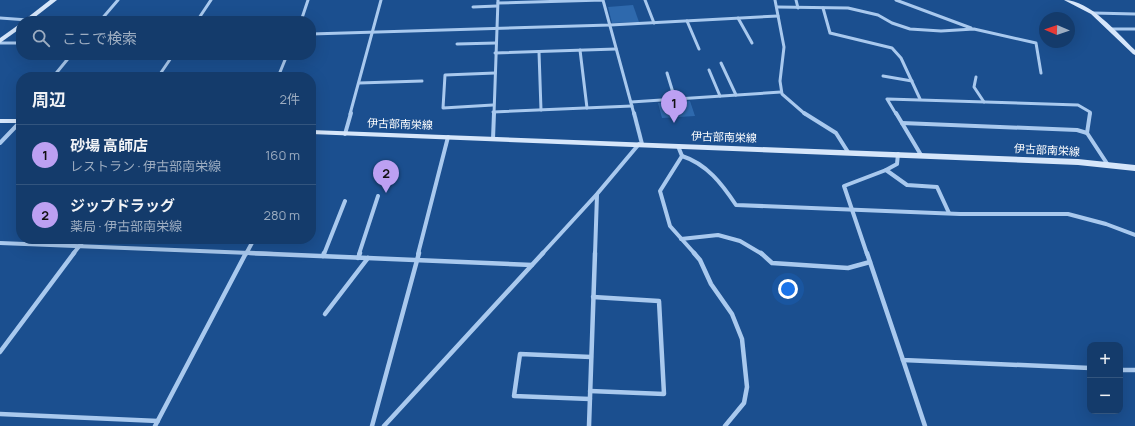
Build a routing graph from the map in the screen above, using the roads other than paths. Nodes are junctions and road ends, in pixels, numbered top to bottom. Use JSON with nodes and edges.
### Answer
{"nodes":[{"id":1,"x":54,"y":0,"type":"edge"},
{"id":2,"x":118,"y":0,"type":"edge"},
{"id":3,"x":211,"y":0,"type":"edge"},
{"id":4,"x":308,"y":0,"type":"edge"},
{"id":5,"x":381,"y":0,"type":"edge"},
{"id":6,"x":645,"y":0,"type":"edge"},
{"id":7,"x":776,"y":0,"type":"edge"},
{"id":8,"x":796,"y":0,"type":"edge"},
{"id":9,"x":896,"y":0,"type":"edge"},
{"id":10,"x":1067,"y":0,"type":"edge"},
{"id":11,"x":498,"y":3,"type":"edge"},
{"id":12,"x":473,"y":7,"type":"dead end"},
{"id":13,"x":777,"y":7,"type":"junction"},
{"id":14,"x":798,"y":8,"type":"junction"},
{"id":15,"x":823,"y":8,"type":"junction"},
{"id":16,"x":1093,"y":13,"type":"junction"},
{"id":17,"x":1135,"y":14,"type":"edge"},
{"id":18,"x":32,"y":16,"type":"edge"},
{"id":19,"x":104,"y":16,"type":"edge"},
{"id":20,"x":200,"y":16,"type":"edge"},
{"id":21,"x":303,"y":16,"type":"edge"},
{"id":22,"x":778,"y":16,"type":"junction"},
{"id":23,"x":0,"y":18,"type":"edge"},
{"id":24,"x":738,"y":18,"type":"junction"},
{"id":25,"x":16,"y":19,"type":"edge"},
{"id":26,"x":687,"y":21,"type":"junction"},
{"id":27,"x":654,"y":23,"type":"junction"},
{"id":28,"x":610,"y":25,"type":"junction"},
{"id":29,"x":496,"y":28,"type":"junction"},
{"id":30,"x":16,"y":29,"type":"edge"},
{"id":31,"x":974,"y":29,"type":"junction"},
{"id":32,"x":1111,"y":29,"type":"junction"},
{"id":33,"x":1135,"y":29,"type":"edge"},
{"id":34,"x":372,"y":32,"type":"junction"},
{"id":35,"x":316,"y":34,"type":"edge"},
{"id":36,"x":0,"y":42,"type":"edge"},
{"id":37,"x":16,"y":43,"type":"edge"},
{"id":38,"x":496,"y":43,"type":"junction"},
{"id":39,"x":752,"y":43,"type":"dead end"},
{"id":40,"x":457,"y":44,"type":"dead end"},
{"id":41,"x":616,"y":49,"type":"junction"},
{"id":42,"x":699,"y":49,"type":"dead end"},
{"id":43,"x":580,"y":50,"type":"junction"},
{"id":44,"x":539,"y":52,"type":"junction"},
{"id":45,"x":496,"y":53,"type":"junction"},
{"id":46,"x":1135,"y":53,"type":"edge"},
{"id":47,"x":66,"y":60,"type":"edge"},
{"id":48,"x":170,"y":60,"type":"edge"},
{"id":49,"x":285,"y":60,"type":"edge"},
{"id":50,"x":721,"y":63,"type":"dead end"},
{"id":51,"x":709,"y":70,"type":"dead end"},
{"id":52,"x":57,"y":72,"type":"edge"},
{"id":53,"x":161,"y":72,"type":"edge"},
{"id":54,"x":280,"y":72,"type":"edge"},
{"id":55,"x":495,"y":73,"type":"junction"},
{"id":56,"x":667,"y":73,"type":"dead end"},
{"id":57,"x":1041,"y":74,"type":"dead end"},
{"id":58,"x":883,"y":76,"type":"dead end"},
{"id":59,"x":976,"y":77,"type":"dead end"},
{"id":60,"x":422,"y":80,"type":"dead end"},
{"id":61,"x":912,"y":81,"type":"junction"},
{"id":62,"x":359,"y":82,"type":"junction"},
{"id":63,"x":781,"y":92,"type":"junction"},
{"id":64,"x":736,"y":95,"type":"junction"},
{"id":65,"x":720,"y":96,"type":"junction"},
{"id":66,"x":675,"y":99,"type":"junction"},
{"id":67,"x":920,"y":99,"type":"junction"},
{"id":68,"x":984,"y":102,"type":"junction"},
{"id":69,"x":632,"y":104,"type":"junction"},
{"id":70,"x":494,"y":106,"type":"junction"},
{"id":71,"x":587,"y":108,"type":"junction"},
{"id":72,"x":541,"y":110,"type":"junction"},
{"id":73,"x":493,"y":112,"type":"junction"},
{"id":74,"x":16,"y":120,"type":"edge"},
{"id":75,"x":0,"y":121,"type":"edge"},
{"id":76,"x":902,"y":123,"type":"junction"},
{"id":77,"x":16,"y":125,"type":"edge"},
{"id":78,"x":316,"y":132,"type":"edge"},
{"id":79,"x":1087,"y":133,"type":"junction"},
{"id":80,"x":345,"y":134,"type":"junction"},
{"id":81,"x":448,"y":137,"type":"junction"},
{"id":82,"x":494,"y":139,"type":"junction"},
{"id":83,"x":0,"y":143,"type":"edge"},
{"id":84,"x":641,"y":144,"type":"junction"},
{"id":85,"x":678,"y":146,"type":"junction"},
{"id":86,"x":848,"y":152,"type":"junction"},
{"id":87,"x":898,"y":154,"type":"junction"},
{"id":88,"x":921,"y":155,"type":"junction"},
{"id":89,"x":682,"y":156,"type":"junction"},
{"id":90,"x":1108,"y":165,"type":"junction"},
{"id":91,"x":1135,"y":168,"type":"edge"},
{"id":92,"x":886,"y":170,"type":"junction"},
{"id":93,"x":597,"y":194,"type":"junction"},
{"id":94,"x":378,"y":196,"type":"dead end"},
{"id":95,"x":345,"y":201,"type":"dead end"},
{"id":96,"x":852,"y":210,"type":"junction"},
{"id":97,"x":949,"y":213,"type":"junction"},
{"id":98,"x":1135,"y":235,"type":"edge"},
{"id":99,"x":681,"y":239,"type":"junction"},
{"id":100,"x":0,"y":243,"type":"edge"},
{"id":101,"x":16,"y":244,"type":"edge"},
{"id":102,"x":27,"y":244,"type":"edge"},
{"id":103,"x":252,"y":244,"type":"edge"},
{"id":104,"x":80,"y":246,"type":"junction"},
{"id":105,"x":248,"y":253,"type":"junction"},
{"id":106,"x":323,"y":256,"type":"junction"},
{"id":107,"x":358,"y":258,"type":"junction"},
{"id":108,"x":368,"y":258,"type":"junction"},
{"id":109,"x":418,"y":260,"type":"junction"},
{"id":110,"x":870,"y":262,"type":"junction"},
{"id":111,"x":532,"y":265,"type":"junction"},
{"id":112,"x":593,"y":297,"type":"junction"},
{"id":113,"x":325,"y":314,"type":"dead end"},
{"id":114,"x":0,"y":352,"type":"edge"},
{"id":115,"x":591,"y":357,"type":"junction"},
{"id":116,"x":902,"y":360,"type":"junction"},
{"id":117,"x":1087,"y":368,"type":"edge"},
{"id":118,"x":1123,"y":370,"type":"edge"},
{"id":119,"x":1135,"y":370,"type":"edge"},
{"id":120,"x":590,"y":391,"type":"junction"},
{"id":121,"x":590,"y":399,"type":"junction"},
{"id":122,"x":0,"y":414,"type":"edge"},
{"id":123,"x":157,"y":424,"type":"edge"},
{"id":124,"x":372,"y":426,"type":"edge"},
{"id":125,"x":384,"y":426,"type":"edge"},
{"id":126,"x":589,"y":426,"type":"edge"},
{"id":127,"x":724,"y":426,"type":"edge"},
{"id":128,"x":924,"y":426,"type":"edge"}],
"edges":[{"from":1,"to":18,"type":"main road"},
{"from":2,"to":19,"type":"street"},
{"from":3,"to":20,"type":"street"},
{"from":4,"to":21,"type":"street"},
{"from":5,"to":34,"type":"street"},
{"from":6,"to":27,"type":"street"},
{"from":7,"to":13,"type":"street"},
{"from":8,"to":14,"type":"street"},
{"from":9,"to":31,"type":"street"},
{"from":10,"to":16,"type":"main road"},
{"from":11,"to":12,"type":"street"},
{"from":11,"to":28,"type":"street"},
{"from":11,"to":29,"type":"street"},
{"from":13,"to":14,"type":"street"},
{"from":13,"to":22,"type":"street"},
{"from":14,"to":15,"type":"street"},
{"from":15,"to":31,"type":"street"},
{"from":15,"to":61,"type":"street"},
{"from":16,"to":17,"type":"street"},
{"from":16,"to":32,"type":"main road"},
{"from":22,"to":24,"type":"street"},
{"from":22,"to":63,"type":"street"},
{"from":23,"to":25,"type":"street"},
{"from":24,"to":26,"type":"street"},
{"from":24,"to":39,"type":"street"},
{"from":26,"to":27,"type":"street"},
{"from":26,"to":42,"type":"street"},
{"from":27,"to":28,"type":"street"},
{"from":28,"to":29,"type":"street"},
{"from":28,"to":41,"type":"street"},
{"from":29,"to":34,"type":"street"},
{"from":29,"to":38,"type":"street"},
{"from":30,"to":36,"type":"main road"},
{"from":31,"to":57,"type":"street"},
{"from":32,"to":33,"type":"street"},
{"from":32,"to":46,"type":"main road"},
{"from":34,"to":35,"type":"street"},
{"from":34,"to":62,"type":"street"},
{"from":36,"to":37,"type":"street"},
{"from":38,"to":40,"type":"street"},
{"from":38,"to":45,"type":"street"},
{"from":41,"to":43,"type":"street"},
{"from":41,"to":69,"type":"street"},
{"from":43,"to":44,"type":"street"},
{"from":43,"to":71,"type":"street"},
{"from":44,"to":45,"type":"street"},
{"from":44,"to":72,"type":"street"},
{"from":45,"to":55,"type":"street"},
{"from":47,"to":52,"type":"street"},
{"from":48,"to":53,"type":"street"},
{"from":49,"to":54,"type":"street"},
{"from":50,"to":64,"type":"street"},
{"from":51,"to":65,"type":"street"},
{"from":55,"to":70,"type":"street"},
{"from":55,"to":70,"type":"street"},
{"from":56,"to":66,"type":"street"},
{"from":58,"to":61,"type":"street"},
{"from":59,"to":68,"type":"street"},
{"from":60,"to":62,"type":"street"},
{"from":61,"to":67,"type":"street"},
{"from":62,"to":80,"type":"street"},
{"from":63,"to":64,"type":"street"},
{"from":63,"to":86,"type":"street"},
{"from":64,"to":65,"type":"street"},
{"from":65,"to":66,"type":"street"},
{"from":66,"to":69,"type":"street"},
{"from":67,"to":68,"type":"street"},
{"from":67,"to":76,"type":"street"},
{"from":68,"to":79,"type":"street"},
{"from":69,"to":71,"type":"street"},
{"from":69,"to":84,"type":"street"},
{"from":70,"to":73,"type":"street"},
{"from":71,"to":72,"type":"street"},
{"from":72,"to":73,"type":"street"},
{"from":73,"to":82,"type":"street"},
{"from":74,"to":75,"type":"main road"},
{"from":76,"to":79,"type":"street"},
{"from":76,"to":88,"type":"street"},
{"from":77,"to":83,"type":"street"},
{"from":78,"to":80,"type":"main road","name":"伊古部南栄線"},
{"from":79,"to":90,"type":"street"},
{"from":80,"to":81,"type":"main road","name":"伊古部南栄線"},
{"from":81,"to":82,"type":"main road","name":"伊古部南栄線"},
{"from":81,"to":109,"type":"street"},
{"from":82,"to":84,"type":"main road","name":"伊古部南栄線"},
{"from":84,"to":85,"type":"main road","name":"伊古部南栄線"},
{"from":84,"to":93,"type":"street"},
{"from":85,"to":86,"type":"main road","name":"伊古部南栄線"},
{"from":85,"to":89,"type":"street"},
{"from":86,"to":87,"type":"main road","name":"伊古部南栄線"},
{"from":87,"to":88,"type":"main road","name":"伊古部南栄線"},
{"from":87,"to":92,"type":"street"},
{"from":88,"to":90,"type":"main road","name":"伊古部南栄線"},
{"from":89,"to":96,"type":"street"},
{"from":89,"to":99,"type":"street"},
{"from":90,"to":91,"type":"main road","name":"伊古部南栄線"},
{"from":92,"to":96,"type":"street"},
{"from":92,"to":97,"type":"street"},
{"from":93,"to":111,"type":"street"},
{"from":93,"to":112,"type":"street"},
{"from":94,"to":107,"type":"street"},
{"from":95,"to":106,"type":"street"},
{"from":96,"to":97,"type":"street"},
{"from":96,"to":110,"type":"street"},
{"from":97,"to":98,"type":"street"},
{"from":99,"to":110,"type":"street"},
{"from":99,"to":127,"type":"street"},
{"from":100,"to":101,"type":"street"},
{"from":102,"to":104,"type":"street"},
{"from":103,"to":105,"type":"street"},
{"from":104,"to":105,"type":"street"},
{"from":104,"to":114,"type":"street"},
{"from":105,"to":106,"type":"street"},
{"from":105,"to":123,"type":"street"},
{"from":106,"to":107,"type":"street"},
{"from":107,"to":108,"type":"street"},
{"from":108,"to":109,"type":"street"},
{"from":108,"to":113,"type":"street"},
{"from":109,"to":111,"type":"street"},
{"from":109,"to":124,"type":"street"},
{"from":110,"to":116,"type":"street"},
{"from":111,"to":125,"type":"street"},
{"from":112,"to":115,"type":"street"},
{"from":112,"to":120,"type":"street"},
{"from":115,"to":120,"type":"street"},
{"from":115,"to":121,"type":"street"},
{"from":116,"to":117,"type":"street"},
{"from":116,"to":128,"type":"street"},
{"from":118,"to":119,"type":"street"},
{"from":120,"to":121,"type":"street"},
{"from":121,"to":126,"type":"street"},
{"from":122,"to":123,"type":"street"}]}
